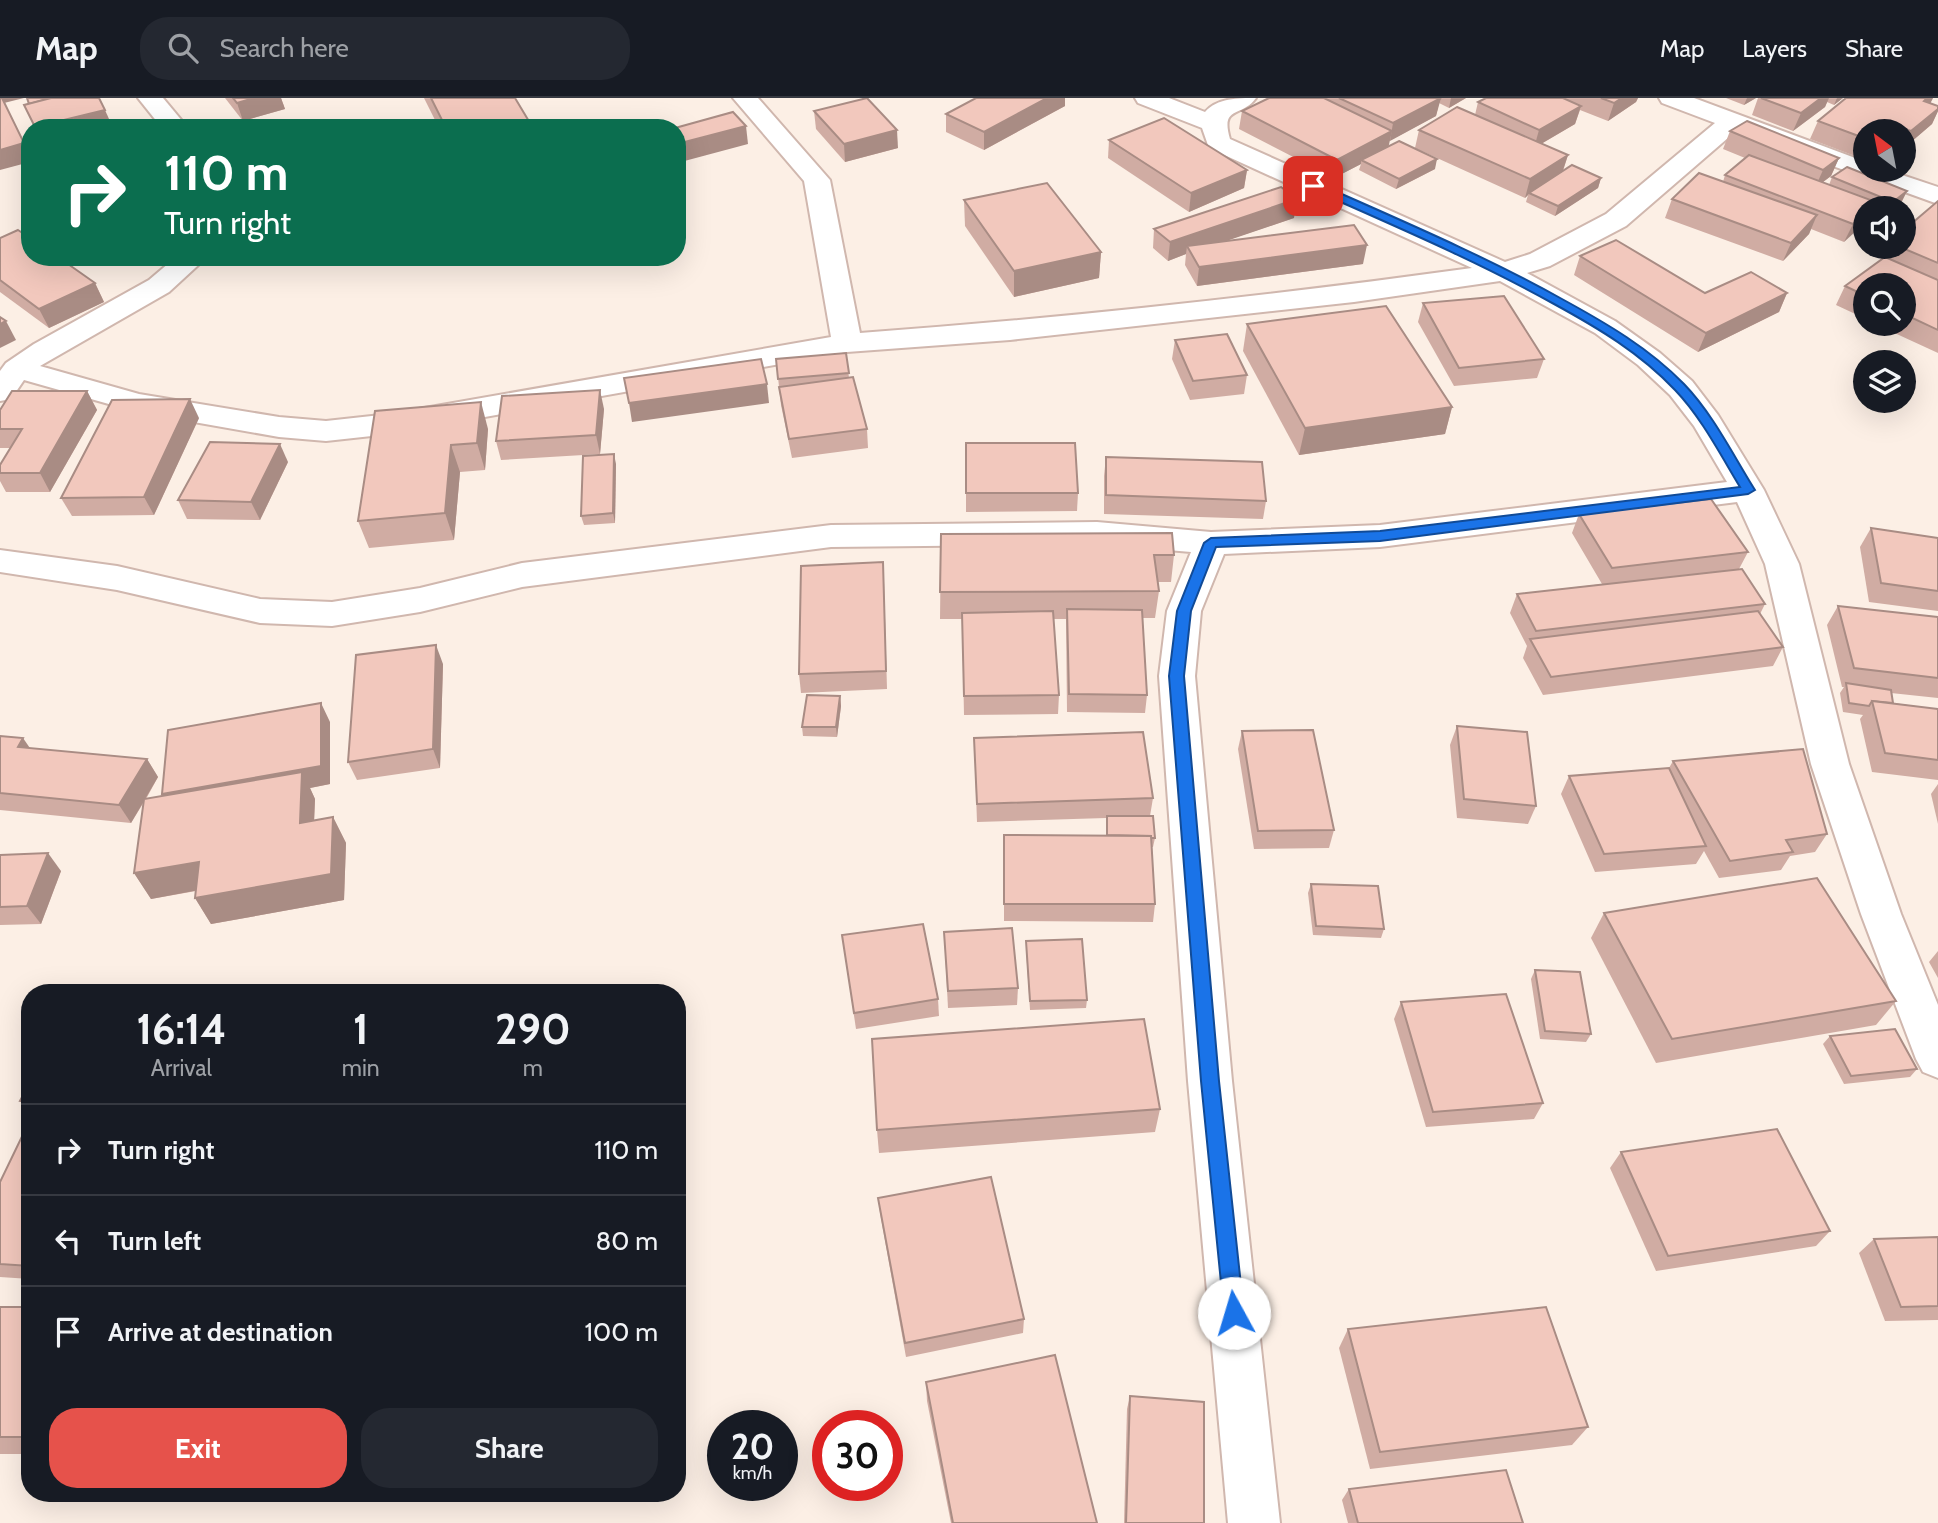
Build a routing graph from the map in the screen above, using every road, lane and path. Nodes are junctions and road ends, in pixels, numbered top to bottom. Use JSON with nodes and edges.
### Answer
{"nodes":[{"id":1,"x":150,"y":98,"type":"edge"},
{"id":2,"x":745,"y":98,"type":"edge"},
{"id":3,"x":1147,"y":98,"type":"edge"},
{"id":4,"x":1244,"y":98,"type":"edge"},
{"id":5,"x":1671,"y":98,"type":"edge"},
{"id":6,"x":168,"y":119,"type":"edge"},
{"id":7,"x":1731,"y":122,"type":"junction"},
{"id":8,"x":1213,"y":124,"type":"junction"},
{"id":9,"x":1938,"y":196,"type":"edge"},
{"id":10,"x":182,"y":266,"type":"edge"},
{"id":11,"x":1504,"y":271,"type":"junction"},
{"id":12,"x":847,"y":343,"type":"junction"},
{"id":13,"x":8,"y":380,"type":"edge"},
{"id":14,"x":1748,"y":490,"type":"junction"},
{"id":15,"x":1211,"y":543,"type":"junction"},
{"id":16,"x":0,"y":561,"type":"edge"},
{"id":17,"x":1938,"y":1059,"type":"edge"},
{"id":18,"x":1254,"y":1523,"type":"edge"}],
"edges":[{"from":1,"to":6,"type":"street"},
{"from":2,"to":12,"type":"street"},
{"from":3,"to":8,"type":"street"},
{"from":4,"to":8,"type":"street"},
{"from":5,"to":7,"type":"street"},
{"from":7,"to":9,"type":"street"},
{"from":7,"to":11,"type":"street"},
{"from":8,"to":11,"type":"street"},
{"from":10,"to":13,"type":"street"},
{"from":11,"to":12,"type":"street"},
{"from":11,"to":14,"type":"street"},
{"from":12,"to":13,"type":"street"},
{"from":14,"to":15,"type":"street"},
{"from":14,"to":17,"type":"street"},
{"from":15,"to":16,"type":"street"},
{"from":15,"to":18,"type":"street"}]}
